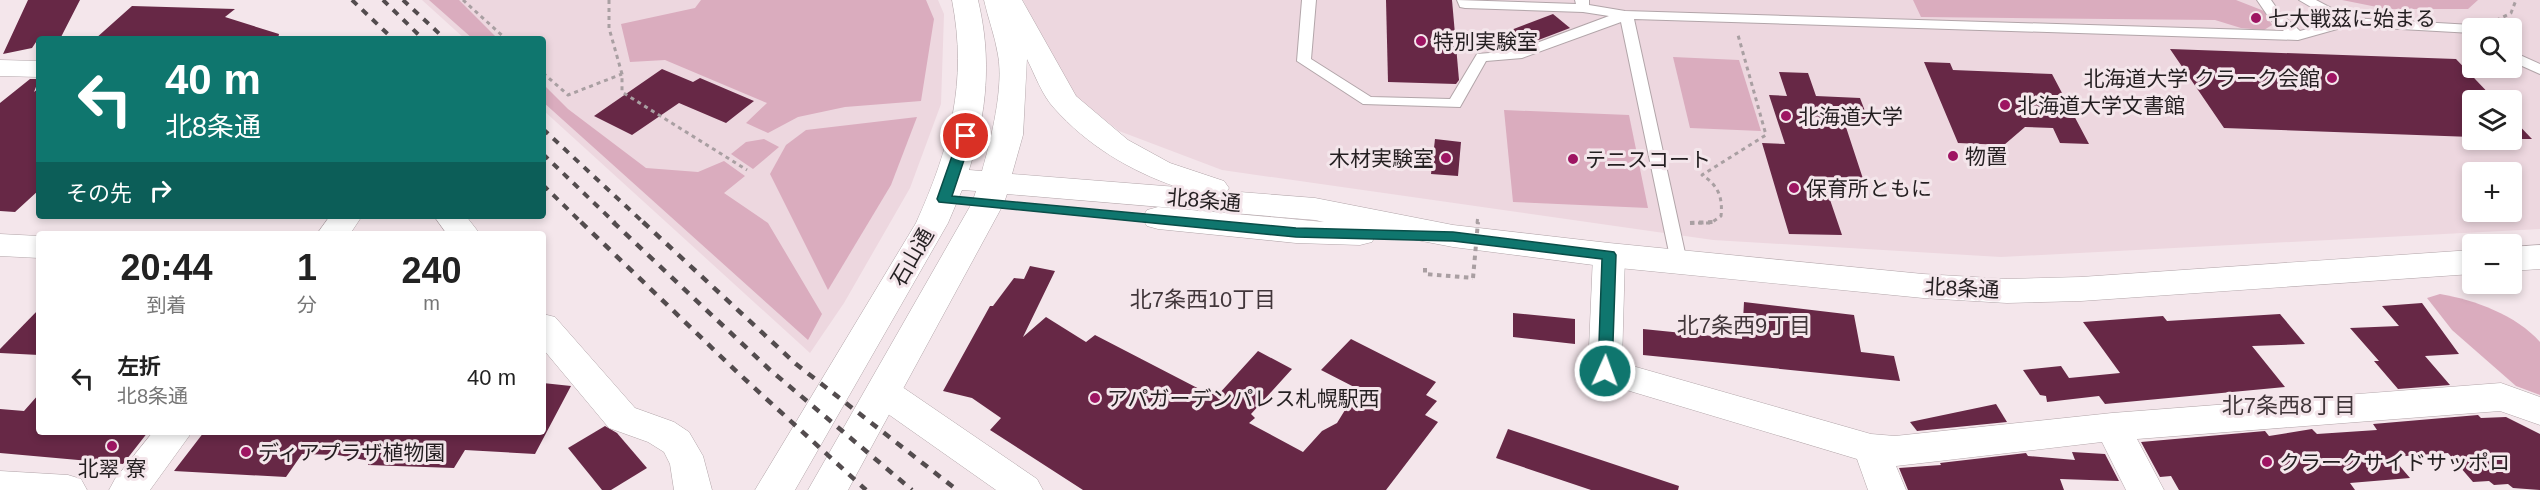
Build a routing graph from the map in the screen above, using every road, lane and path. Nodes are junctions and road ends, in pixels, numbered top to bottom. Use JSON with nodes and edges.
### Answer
{"nodes":[{"id":1,"x":463,"y":0,"type":"edge"},
{"id":2,"x":609,"y":0,"type":"edge"},
{"id":3,"x":965,"y":0,"type":"edge"},
{"id":4,"x":997,"y":0,"type":"edge"},
{"id":5,"x":1008,"y":0,"type":"edge"},
{"id":6,"x":1309,"y":0,"type":"edge"},
{"id":7,"x":1464,"y":0,"type":"edge"},
{"id":8,"x":2264,"y":0,"type":"edge"},
{"id":9,"x":2306,"y":0,"type":"edge"},
{"id":10,"x":2516,"y":0,"type":"edge"},
{"id":11,"x":1582,"y":4,"type":"edge"},
{"id":12,"x":1626,"y":15,"type":"junction"},
{"id":13,"x":2500,"y":18,"type":"edge"},
{"id":14,"x":1734,"y":20,"type":"junction"},
{"id":15,"x":2347,"y":22,"type":"junction"},
{"id":16,"x":2462,"y":27,"type":"edge"},
{"id":17,"x":503,"y":36,"type":"edge"},
{"id":18,"x":2298,"y":36,"type":"junction"},
{"id":19,"x":2522,"y":61,"type":"edge"},
{"id":20,"x":0,"y":68,"type":"edge"},
{"id":21,"x":36,"y":69,"type":"edge"},
{"id":22,"x":2540,"y":70,"type":"edge"},
{"id":23,"x":622,"y":74,"type":"junction"},
{"id":24,"x":546,"y":76,"type":"edge"},
{"id":25,"x":747,"y":170,"type":"dead end"},
{"id":26,"x":948,"y":189,"type":"junction"},
{"id":27,"x":991,"y":193,"type":"junction"},
{"id":28,"x":1315,"y":209,"type":"junction"},
{"id":29,"x":1478,"y":216,"type":"dead end"},
{"id":30,"x":345,"y":219,"type":"edge"},
{"id":31,"x":452,"y":219,"type":"edge"},
{"id":32,"x":1671,"y":223,"type":"junction"},
{"id":33,"x":335,"y":231,"type":"edge"},
{"id":34,"x":462,"y":231,"type":"edge"},
{"id":35,"x":1453,"y":236,"type":"junction"},
{"id":36,"x":0,"y":245,"type":"edge"},
{"id":37,"x":36,"y":247,"type":"edge"},
{"id":38,"x":1609,"y":255,"type":"junction"},
{"id":39,"x":2540,"y":257,"type":"edge"},
{"id":40,"x":2522,"y":258,"type":"edge"},
{"id":41,"x":1679,"y":262,"type":"junction"},
{"id":42,"x":2462,"y":263,"type":"edge"},
{"id":43,"x":1425,"y":268,"type":"dead end"},
{"id":44,"x":546,"y":329,"type":"edge"},
{"id":45,"x":883,"y":392,"type":"junction"},
{"id":46,"x":2540,"y":411,"type":"edge"},
{"id":47,"x":2112,"y":427,"type":"junction"},
{"id":48,"x":172,"y":435,"type":"edge"},
{"id":49,"x":1871,"y":449,"type":"junction"},
{"id":50,"x":0,"y":486,"type":"edge"},
{"id":51,"x":68,"y":490,"type":"edge"},
{"id":52,"x":128,"y":490,"type":"edge"},
{"id":53,"x":693,"y":490,"type":"edge"},
{"id":54,"x":775,"y":490,"type":"edge"},
{"id":55,"x":828,"y":490,"type":"edge"},
{"id":56,"x":1024,"y":490,"type":"edge"},
{"id":57,"x":1887,"y":490,"type":"edge"},
{"id":58,"x":2145,"y":490,"type":"edge"}],
"edges":[{"from":1,"to":17,"type":"path"},
{"from":2,"to":23,"type":"path"},
{"from":3,"to":26,"type":"street","name":"石山通"},
{"from":4,"to":27,"type":"street","name":"石山通"},
{"from":5,"to":28,"type":"street"},
{"from":6,"to":12,"type":"lane"},
{"from":7,"to":11,"type":"lane"},
{"from":8,"to":18,"type":"lane"},
{"from":9,"to":15,"type":"lane"},
{"from":10,"to":13,"type":"path"},
{"from":11,"to":12,"type":"lane"},
{"from":12,"to":14,"type":"lane"},
{"from":12,"to":32,"type":"lane"},
{"from":14,"to":18,"type":"lane"},
{"from":14,"to":32,"type":"path"},
{"from":15,"to":16,"type":"lane"},
{"from":15,"to":18,"type":"lane"},
{"from":19,"to":22,"type":"lane"},
{"from":20,"to":21,"type":"street"},
{"from":23,"to":24,"type":"path"},
{"from":23,"to":25,"type":"path"},
{"from":26,"to":27,"type":"street","name":"北8条通"},
{"from":26,"to":54,"type":"street","name":"石山通"},
{"from":27,"to":28,"type":"street","name":"北8条通"},
{"from":27,"to":35,"type":"street","name":"北8条通"},
{"from":27,"to":45,"type":"street","name":"石山通"},
{"from":28,"to":35,"type":"street","name":"北8条通"},
{"from":29,"to":43,"type":"path","bridge":true},
{"from":30,"to":33,"type":"street"},
{"from":31,"to":34,"type":"street"},
{"from":32,"to":41,"type":"lane"},
{"from":35,"to":38,"type":"street","name":"北8条通"},
{"from":36,"to":37,"type":"street"},
{"from":38,"to":41,"type":"street","name":"北8条通"},
{"from":38,"to":49,"type":"street"},
{"from":39,"to":40,"type":"street"},
{"from":41,"to":42,"type":"street","name":"北8条通"},
{"from":44,"to":53,"type":"street"},
{"from":45,"to":55,"type":"street","name":"石山通"},
{"from":45,"to":56,"type":"street"},
{"from":46,"to":47,"type":"street"},
{"from":47,"to":49,"type":"street"},
{"from":47,"to":58,"type":"street"},
{"from":48,"to":52,"type":"street"},
{"from":49,"to":57,"type":"street"},
{"from":50,"to":51,"type":"street"}]}
